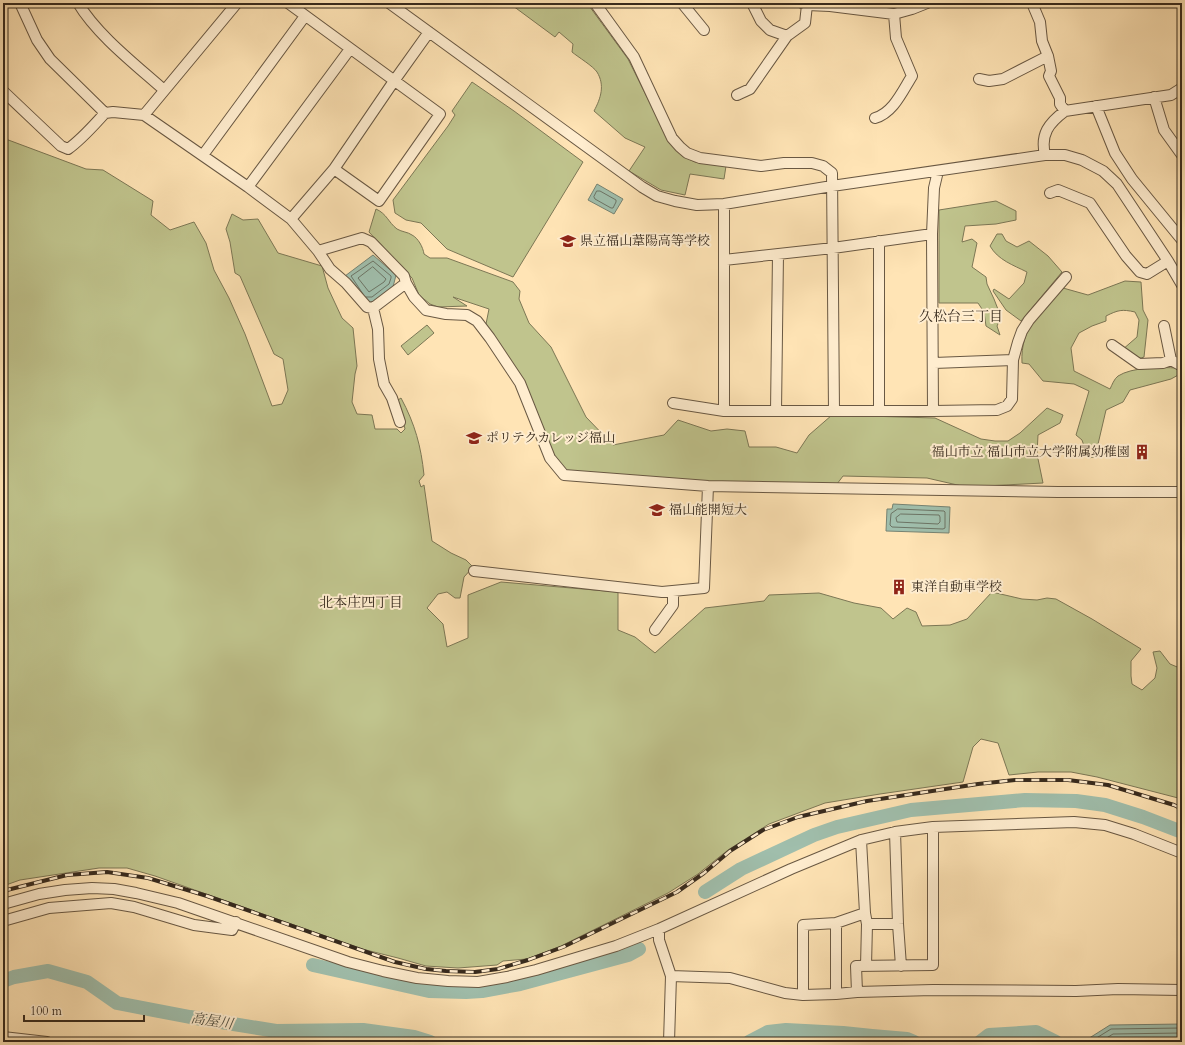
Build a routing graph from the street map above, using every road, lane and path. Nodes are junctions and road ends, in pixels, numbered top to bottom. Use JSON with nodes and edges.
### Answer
{"nodes":[{"id":1,"x":20,"y":3,"type":"edge"},
{"id":2,"x":78,"y":3,"type":"edge"},
{"id":3,"x":237,"y":3,"type":"edge"},
{"id":4,"x":288,"y":3,"type":"edge"},
{"id":5,"x":389,"y":3,"type":"edge"},
{"id":6,"x":595,"y":3,"type":"edge"},
{"id":7,"x":682,"y":3,"type":"edge"},
{"id":8,"x":752,"y":3,"type":"edge"},
{"id":9,"x":927,"y":3,"type":"edge"},
{"id":10,"x":1032,"y":3,"type":"edge"},
{"id":11,"x":804,"y":4,"type":"edge"},
{"id":12,"x":894,"y":14,"type":"junction"},
{"id":13,"x":305,"y":16,"type":"junction"},
{"id":14,"x":704,"y":30,"type":"dead end"},
{"id":15,"x":429,"y":32,"type":"junction"},
{"id":16,"x":787,"y":36,"type":"junction"},
{"id":17,"x":350,"y":49,"type":"junction"},
{"id":18,"x":1048,"y":56,"type":"junction"},
{"id":19,"x":979,"y":79,"type":"dead end"},
{"id":20,"x":394,"y":81,"type":"junction"},
{"id":21,"x":1182,"y":88,"type":"edge"},
{"id":22,"x":164,"y":90,"type":"junction"},
{"id":23,"x":737,"y":95,"type":"dead end"},
{"id":24,"x":5,"y":97,"type":"edge"},
{"id":25,"x":1154,"y":97,"type":"junction"},
{"id":26,"x":1096,"y":106,"type":"junction"},
{"id":27,"x":1065,"y":111,"type":"junction"},
{"id":28,"x":104,"y":113,"type":"junction"},
{"id":29,"x":144,"y":115,"type":"junction"},
{"id":30,"x":875,"y":118,"type":"dead end"},
{"id":31,"x":1182,"y":154,"type":"edge"},
{"id":32,"x":203,"y":155,"type":"junction"},
{"id":33,"x":1045,"y":155,"type":"junction"},
{"id":34,"x":334,"y":169,"type":"junction"},
{"id":35,"x":938,"y":171,"type":"junction"},
{"id":36,"x":832,"y":186,"type":"junction"},
{"id":37,"x":248,"y":187,"type":"junction"},
{"id":38,"x":1050,"y":193,"type":"dead end"},
{"id":39,"x":724,"y":204,"type":"junction"},
{"id":40,"x":291,"y":220,"type":"junction"},
{"id":41,"x":932,"y":234,"type":"junction"},
{"id":42,"x":1182,"y":240,"type":"edge"},
{"id":43,"x":879,"y":241,"type":"junction"},
{"id":44,"x":833,"y":248,"type":"junction"},
{"id":45,"x":318,"y":251,"type":"junction"},
{"id":46,"x":778,"y":254,"type":"junction"},
{"id":47,"x":724,"y":260,"type":"junction"},
{"id":48,"x":1168,"y":261,"type":"junction"},
{"id":49,"x":1066,"y":277,"type":"dead end"},
{"id":50,"x":406,"y":283,"type":"junction"},
{"id":51,"x":1182,"y":285,"type":"edge"},
{"id":52,"x":373,"y":308,"type":"junction"},
{"id":53,"x":1164,"y":326,"type":"dead end"},
{"id":54,"x":1112,"y":345,"type":"dead end"},
{"id":55,"x":1013,"y":360,"type":"junction"},
{"id":56,"x":1171,"y":360,"type":"junction"},
{"id":57,"x":934,"y":363,"type":"junction"},
{"id":58,"x":1182,"y":366,"type":"edge"},
{"id":59,"x":673,"y":403,"type":"dead end"},
{"id":60,"x":724,"y":411,"type":"junction"},
{"id":61,"x":776,"y":411,"type":"junction"},
{"id":62,"x":834,"y":411,"type":"junction"},
{"id":63,"x":879,"y":411,"type":"junction"},
{"id":64,"x":934,"y":411,"type":"junction"},
{"id":65,"x":400,"y":422,"type":"dead end"},
{"id":66,"x":708,"y":486,"type":"junction"},
{"id":67,"x":1182,"y":492,"type":"edge"},
{"id":68,"x":474,"y":571,"type":"dead end"},
{"id":69,"x":673,"y":591,"type":"junction"},
{"id":70,"x":655,"y":630,"type":"dead end"},
{"id":71,"x":934,"y":827,"type":"junction"},
{"id":72,"x":896,"y":832,"type":"junction"},
{"id":73,"x":861,"y":840,"type":"junction"},
{"id":74,"x":1182,"y":853,"type":"edge"},
{"id":75,"x":3,"y":904,"type":"edge"},
{"id":76,"x":864,"y":913,"type":"junction"},
{"id":77,"x":3,"y":921,"type":"edge"},
{"id":78,"x":236,"y":922,"type":"junction"},
{"id":79,"x":836,"y":923,"type":"junction"},
{"id":80,"x":867,"y":924,"type":"junction"},
{"id":81,"x":898,"y":924,"type":"junction"},
{"id":82,"x":659,"y":929,"type":"junction"},
{"id":83,"x":866,"y":966,"type":"junction"},
{"id":84,"x":901,"y":966,"type":"junction"},
{"id":85,"x":672,"y":980,"type":"junction"},
{"id":86,"x":1182,"y":990,"type":"edge"},
{"id":87,"x":857,"y":992,"type":"junction"},
{"id":88,"x":836,"y":994,"type":"junction"},
{"id":89,"x":803,"y":995,"type":"junction"},
{"id":90,"x":3,"y":1038,"type":"edge"},
{"id":91,"x":46,"y":1042,"type":"edge"},
{"id":92,"x":669,"y":1042,"type":"edge"}],
"edges":[{"from":1,"to":28,"type":"street"},
{"from":2,"to":22,"type":"street"},
{"from":3,"to":22,"type":"street"},
{"from":4,"to":13,"type":"street"},
{"from":5,"to":15,"type":"street"},
{"from":6,"to":36,"type":"street"},
{"from":7,"to":14,"type":"street"},
{"from":8,"to":16,"type":"street"},
{"from":9,"to":12,"type":"street"},
{"from":10,"to":18,"type":"street"},
{"from":11,"to":12,"type":"street"},
{"from":11,"to":16,"type":"street"},
{"from":12,"to":30,"type":"street"},
{"from":13,"to":17,"type":"street"},
{"from":13,"to":32,"type":"street"},
{"from":15,"to":20,"type":"street"},
{"from":15,"to":39,"type":"street"},
{"from":16,"to":23,"type":"street"},
{"from":17,"to":20,"type":"street"},
{"from":17,"to":37,"type":"street"},
{"from":18,"to":19,"type":"street"},
{"from":18,"to":27,"type":"street"},
{"from":20,"to":34,"type":"street"},
{"from":20,"to":34,"type":"street"},
{"from":21,"to":25,"type":"street"},
{"from":22,"to":29,"type":"street"},
{"from":24,"to":28,"type":"street"},
{"from":25,"to":26,"type":"street"},
{"from":25,"to":31,"type":"street"},
{"from":26,"to":27,"type":"street"},
{"from":26,"to":42,"type":"street"},
{"from":27,"to":33,"type":"street"},
{"from":28,"to":29,"type":"street"},
{"from":29,"to":32,"type":"street"},
{"from":32,"to":37,"type":"street"},
{"from":33,"to":35,"type":"street"},
{"from":33,"to":48,"type":"street"},
{"from":34,"to":40,"type":"street"},
{"from":35,"to":36,"type":"street"},
{"from":35,"to":41,"type":"street"},
{"from":36,"to":39,"type":"street"},
{"from":36,"to":44,"type":"street"},
{"from":37,"to":40,"type":"street"},
{"from":38,"to":48,"type":"street"},
{"from":39,"to":47,"type":"street"},
{"from":40,"to":45,"type":"street"},
{"from":41,"to":43,"type":"street"},
{"from":41,"to":57,"type":"street"},
{"from":43,"to":44,"type":"street"},
{"from":43,"to":63,"type":"street"},
{"from":44,"to":46,"type":"street"},
{"from":44,"to":62,"type":"street"},
{"from":45,"to":50,"type":"street"},
{"from":45,"to":52,"type":"street"},
{"from":46,"to":47,"type":"street"},
{"from":46,"to":61,"type":"street"},
{"from":47,"to":60,"type":"street"},
{"from":48,"to":51,"type":"street"},
{"from":49,"to":55,"type":"street"},
{"from":50,"to":52,"type":"street"},
{"from":50,"to":66,"type":"street"},
{"from":52,"to":65,"type":"street"},
{"from":53,"to":56,"type":"street"},
{"from":54,"to":56,"type":"street"},
{"from":55,"to":57,"type":"street"},
{"from":55,"to":64,"type":"street"},
{"from":56,"to":58,"type":"street"},
{"from":57,"to":64,"type":"street"},
{"from":59,"to":60,"type":"street"},
{"from":60,"to":61,"type":"street"},
{"from":61,"to":62,"type":"street"},
{"from":62,"to":63,"type":"street"},
{"from":63,"to":64,"type":"street"},
{"from":66,"to":67,"type":"street"},
{"from":66,"to":69,"type":"street"},
{"from":68,"to":69,"type":"street"},
{"from":69,"to":70,"type":"street"},
{"from":71,"to":72,"type":"street"},
{"from":71,"to":74,"type":"street"},
{"from":71,"to":84,"type":"street"},
{"from":72,"to":73,"type":"street"},
{"from":72,"to":81,"type":"street"},
{"from":73,"to":76,"type":"street"},
{"from":73,"to":82,"type":"street"},
{"from":75,"to":78,"type":"street"},
{"from":76,"to":79,"type":"street"},
{"from":76,"to":80,"type":"street"},
{"from":77,"to":78,"type":"street"},
{"from":78,"to":82,"type":"street"},
{"from":79,"to":88,"type":"street"},
{"from":79,"to":89,"type":"street"},
{"from":80,"to":81,"type":"street"},
{"from":80,"to":83,"type":"street"},
{"from":81,"to":84,"type":"street"},
{"from":82,"to":85,"type":"street"},
{"from":83,"to":84,"type":"street"},
{"from":83,"to":87,"type":"street"},
{"from":85,"to":89,"type":"street"},
{"from":85,"to":92,"type":"street"},
{"from":86,"to":87,"type":"street"},
{"from":87,"to":88,"type":"street"},
{"from":88,"to":89,"type":"street"},
{"from":90,"to":91,"type":"street"}]}
